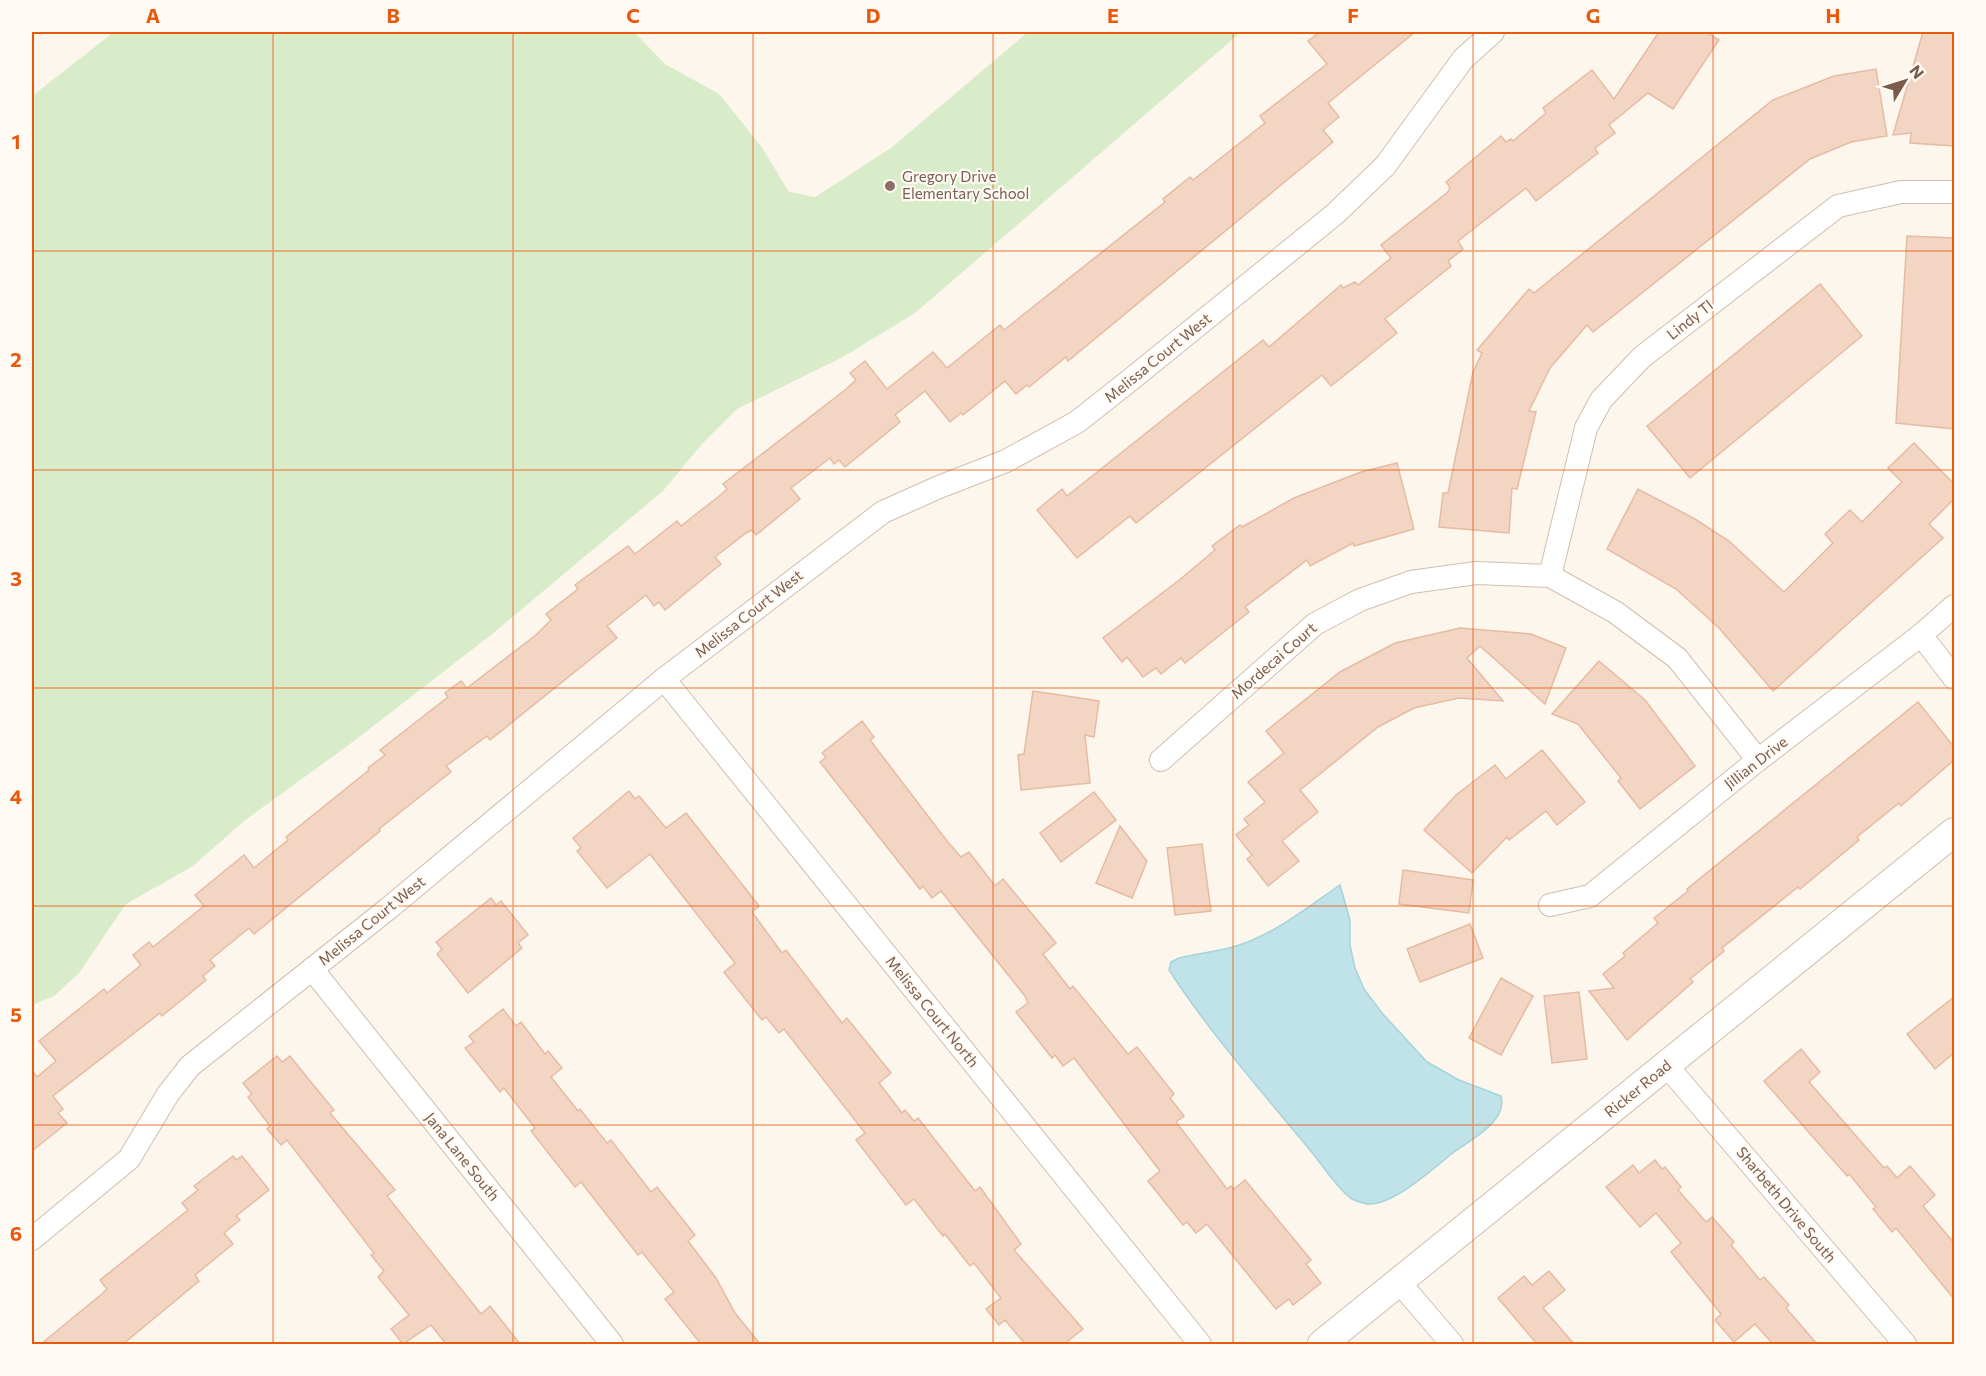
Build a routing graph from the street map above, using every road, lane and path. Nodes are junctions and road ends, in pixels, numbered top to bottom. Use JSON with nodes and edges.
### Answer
{"nodes":[{"id":1,"x":1493,"y":32,"type":"edge"},
{"id":2,"x":1954,"y":192,"type":"edge"},
{"id":3,"x":1550,"y":576,"type":"junction"},
{"id":4,"x":1954,"y":606,"type":"edge"},
{"id":5,"x":1921,"y":635,"type":"junction"},
{"id":6,"x":1954,"y":678,"type":"edge"},
{"id":7,"x":664,"y":680,"type":"junction"},
{"id":8,"x":1161,"y":759,"type":"dead end"},
{"id":9,"x":1758,"y":760,"type":"junction"},
{"id":10,"x":1954,"y":832,"type":"edge"},
{"id":11,"x":1550,"y":905,"type":"dead end"},
{"id":12,"x":312,"y":969,"type":"junction"},
{"id":13,"x":1667,"y":1066,"type":"junction"},
{"id":14,"x":32,"y":1239,"type":"edge"},
{"id":15,"x":1399,"y":1282,"type":"junction"},
{"id":16,"x":612,"y":1344,"type":"edge"},
{"id":17,"x":1200,"y":1344,"type":"edge"},
{"id":18,"x":1322,"y":1344,"type":"edge"},
{"id":19,"x":1452,"y":1344,"type":"edge"},
{"id":20,"x":1905,"y":1344,"type":"edge"}],
"edges":[{"from":1,"to":7,"type":"street","name":"Melissa Court West"},
{"from":2,"to":3,"type":"street","name":"Lindy Tl"},
{"from":3,"to":8,"type":"street","name":"Mordecai Court"},
{"from":3,"to":9,"type":"street","name":"Mordecai Court"},
{"from":4,"to":5,"type":"street","name":"Jillian Drive"},
{"from":5,"to":6,"type":"street"},
{"from":5,"to":9,"type":"street","name":"Jillian Drive"},
{"from":7,"to":12,"type":"street","name":"Melissa Court West"},
{"from":7,"to":17,"type":"street","name":"Melissa Court North"},
{"from":9,"to":11,"type":"street","name":"Jillian Drive"},
{"from":10,"to":13,"type":"street","name":"Ricker Road"},
{"from":12,"to":14,"type":"street","name":"Melissa Court West"},
{"from":12,"to":16,"type":"street","name":"Jana Lane South"},
{"from":13,"to":15,"type":"street","name":"Ricker Road"},
{"from":13,"to":20,"type":"street","name":"Sharbeth Drive South"},
{"from":15,"to":18,"type":"street","name":"Ricker Road"},
{"from":15,"to":19,"type":"street"}]}
